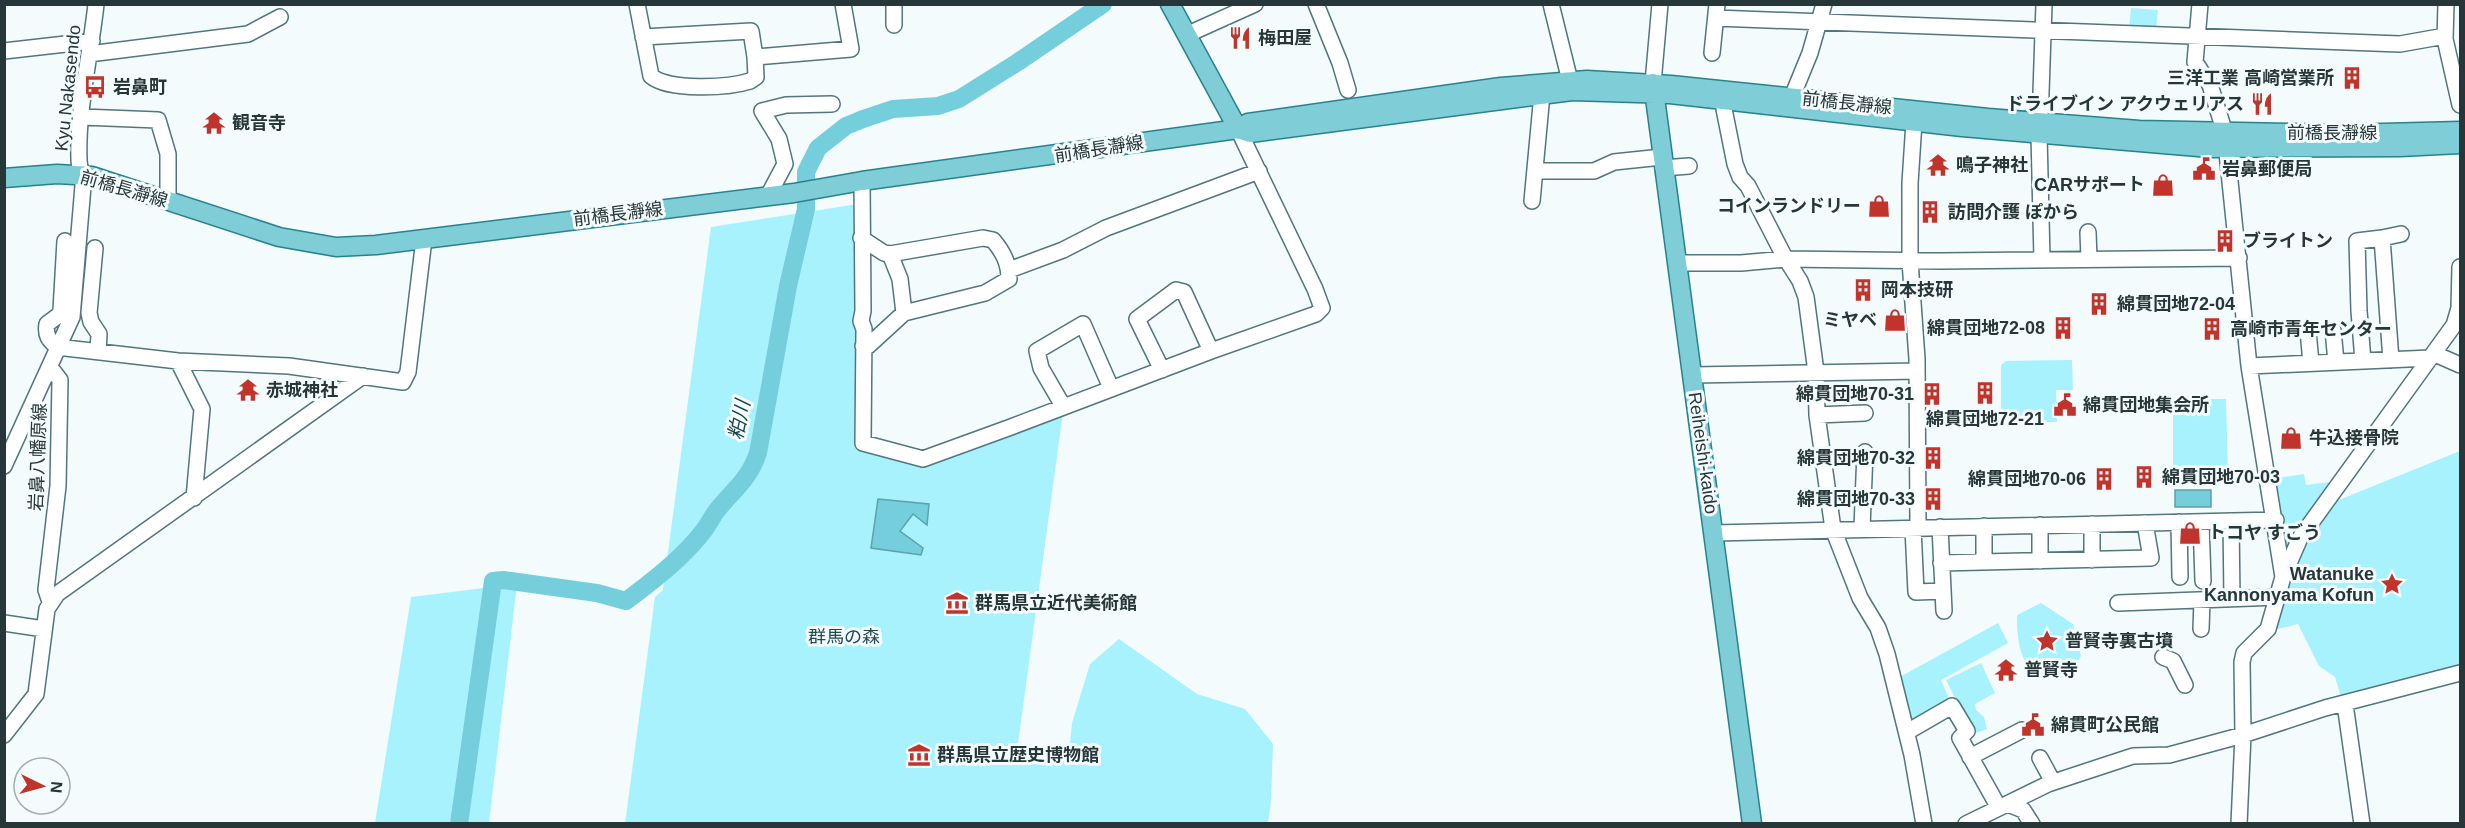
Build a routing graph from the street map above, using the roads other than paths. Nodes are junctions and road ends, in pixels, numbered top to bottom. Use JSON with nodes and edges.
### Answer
{"nodes":[{"id":1,"x":96,"y":4,"type":"edge"},
{"id":2,"x":637,"y":4,"type":"edge"},
{"id":3,"x":843,"y":4,"type":"edge"},
{"id":4,"x":894,"y":4,"type":"edge"},
{"id":5,"x":1170,"y":4,"type":"edge"},
{"id":6,"x":1255,"y":4,"type":"edge"},
{"id":7,"x":1316,"y":4,"type":"edge"},
{"id":8,"x":1551,"y":4,"type":"edge"},
{"id":9,"x":1660,"y":4,"type":"edge"},
{"id":10,"x":1824,"y":4,"type":"edge"},
{"id":11,"x":2044,"y":4,"type":"edge"},
{"id":12,"x":2200,"y":4,"type":"edge"},
{"id":13,"x":2446,"y":4,"type":"edge"},
{"id":14,"x":1716,"y":11,"type":"edge"},
{"id":15,"x":280,"y":17,"type":"dead end"},
{"id":16,"x":1820,"y":22,"type":"junction"},
{"id":17,"x":894,"y":25,"type":"dead end"},
{"id":18,"x":2043,"y":30,"type":"junction"},
{"id":19,"x":1186,"y":35,"type":"junction"},
{"id":20,"x":2195,"y":36,"type":"junction"},
{"id":21,"x":643,"y":38,"type":"junction"},
{"id":22,"x":2450,"y":38,"type":"edge"},
{"id":23,"x":91,"y":48,"type":"junction"},
{"id":24,"x":4,"y":51,"type":"edge"},
{"id":25,"x":1712,"y":53,"type":"dead end"},
{"id":26,"x":755,"y":57,"type":"junction"},
{"id":27,"x":1570,"y":81,"type":"junction"},
{"id":28,"x":1653,"y":88,"type":"junction"},
{"id":29,"x":1348,"y":90,"type":"dead end"},
{"id":30,"x":1542,"y":94,"type":"junction"},
{"id":31,"x":1792,"y":97,"type":"junction"},
{"id":32,"x":1726,"y":101,"type":"junction"},
{"id":33,"x":832,"y":104,"type":"dead end"},
{"id":34,"x":2460,"y":105,"type":"edge"},
{"id":35,"x":82,"y":117,"type":"junction"},
{"id":36,"x":1914,"y":122,"type":"junction"},
{"id":37,"x":2039,"y":128,"type":"junction"},
{"id":38,"x":1238,"y":129,"type":"junction"},
{"id":39,"x":2460,"y":131,"type":"edge"},
{"id":40,"x":2226,"y":141,"type":"junction"},
{"id":41,"x":2460,"y":144,"type":"edge"},
{"id":42,"x":1663,"y":163,"type":"junction"},
{"id":43,"x":1689,"y":166,"type":"dead end"},
{"id":44,"x":1259,"y":171,"type":"junction"},
{"id":45,"x":1535,"y":171,"type":"junction"},
{"id":46,"x":83,"y":175,"type":"junction"},
{"id":47,"x":4,"y":178,"type":"edge"},
{"id":48,"x":862,"y":182,"type":"junction"},
{"id":49,"x":768,"y":196,"type":"junction"},
{"id":50,"x":168,"y":200,"type":"junction"},
{"id":51,"x":1532,"y":201,"type":"dead end"},
{"id":52,"x":2088,"y":232,"type":"dead end"},
{"id":53,"x":2401,"y":234,"type":"dead end"},
{"id":54,"x":861,"y":238,"type":"junction"},
{"id":55,"x":2382,"y":238,"type":"junction"},
{"id":56,"x":424,"y":239,"type":"junction"},
{"id":57,"x":65,"y":241,"type":"dead end"},
{"id":58,"x":95,"y":248,"type":"dead end"},
{"id":59,"x":890,"y":254,"type":"junction"},
{"id":60,"x":2239,"y":258,"type":"junction"},
{"id":61,"x":1786,"y":259,"type":"junction"},
{"id":62,"x":2042,"y":259,"type":"junction"},
{"id":63,"x":2089,"y":259,"type":"junction"},
{"id":64,"x":1910,"y":261,"type":"junction"},
{"id":65,"x":1678,"y":262,"type":"junction"},
{"id":66,"x":2460,"y":267,"type":"edge"},
{"id":67,"x":1009,"y":270,"type":"junction"},
{"id":68,"x":904,"y":313,"type":"junction"},
{"id":69,"x":2333,"y":330,"type":"dead end"},
{"id":70,"x":2308,"y":331,"type":"dead end"},
{"id":71,"x":863,"y":346,"type":"junction"},
{"id":72,"x":57,"y":347,"type":"junction"},
{"id":73,"x":1210,"y":351,"type":"junction"},
{"id":74,"x":98,"y":352,"type":"junction"},
{"id":75,"x":2433,"y":356,"type":"junction"},
{"id":76,"x":2391,"y":360,"type":"junction"},
{"id":77,"x":2363,"y":361,"type":"junction"},
{"id":78,"x":178,"y":362,"type":"junction"},
{"id":79,"x":2336,"y":362,"type":"junction"},
{"id":80,"x":2311,"y":363,"type":"junction"},
{"id":81,"x":2460,"y":365,"type":"edge"},
{"id":82,"x":2249,"y":366,"type":"junction"},
{"id":83,"x":50,"y":367,"type":"junction"},
{"id":84,"x":1162,"y":370,"type":"junction"},
{"id":85,"x":1917,"y":371,"type":"junction"},
{"id":86,"x":1816,"y":372,"type":"junction"},
{"id":87,"x":1693,"y":375,"type":"junction"},
{"id":88,"x":363,"y":376,"type":"junction"},
{"id":89,"x":1111,"y":388,"type":"junction"},
{"id":90,"x":1063,"y":406,"type":"junction"},
{"id":91,"x":1865,"y":413,"type":"dead end"},
{"id":92,"x":1818,"y":415,"type":"junction"},
{"id":93,"x":1865,"y":452,"type":"dead end"},
{"id":94,"x":4,"y":466,"type":"edge"},
{"id":95,"x":194,"y":498,"type":"junction"},
{"id":96,"x":2276,"y":520,"type":"junction"},
{"id":97,"x":2231,"y":521,"type":"junction"},
{"id":98,"x":2179,"y":522,"type":"junction"},
{"id":99,"x":2201,"y":522,"type":"junction"},
{"id":100,"x":2145,"y":523,"type":"junction"},
{"id":101,"x":2092,"y":524,"type":"junction"},
{"id":102,"x":2040,"y":525,"type":"junction"},
{"id":103,"x":1984,"y":526,"type":"junction"},
{"id":104,"x":1940,"y":527,"type":"junction"},
{"id":105,"x":1862,"y":528,"type":"junction"},
{"id":106,"x":1916,"y":528,"type":"junction"},
{"id":107,"x":1833,"y":529,"type":"junction"},
{"id":108,"x":1714,"y":533,"type":"junction"},
{"id":109,"x":2092,"y":560,"type":"junction"},
{"id":110,"x":2040,"y":561,"type":"junction"},
{"id":111,"x":1984,"y":562,"type":"junction"},
{"id":112,"x":1941,"y":563,"type":"junction"},
{"id":113,"x":2180,"y":577,"type":"dead end"},
{"id":114,"x":2283,"y":577,"type":"junction"},
{"id":115,"x":2203,"y":581,"type":"dead end"},
{"id":116,"x":1943,"y":591,"type":"junction"},
{"id":117,"x":2278,"y":597,"type":"junction"},
{"id":118,"x":2232,"y":599,"type":"junction"},
{"id":119,"x":2202,"y":600,"type":"junction"},
{"id":120,"x":50,"y":602,"type":"junction"},
{"id":121,"x":2118,"y":603,"type":"dead end"},
{"id":122,"x":1944,"y":611,"type":"dead end"},
{"id":123,"x":4,"y":623,"type":"edge"},
{"id":124,"x":44,"y":629,"type":"junction"},
{"id":125,"x":2201,"y":629,"type":"dead end"},
{"id":126,"x":2163,"y":657,"type":"dead end"},
{"id":127,"x":2458,"y":675,"type":"edge"},
{"id":128,"x":2185,"y":685,"type":"dead end"},
{"id":129,"x":2345,"y":704,"type":"junction"},
{"id":130,"x":2022,"y":730,"type":"dead end"},
{"id":131,"x":1907,"y":732,"type":"junction"},
{"id":132,"x":4,"y":735,"type":"edge"},
{"id":133,"x":2243,"y":735,"type":"junction"},
{"id":134,"x":1970,"y":757,"type":"junction"},
{"id":135,"x":2040,"y":758,"type":"dead end"},
{"id":136,"x":2053,"y":782,"type":"junction"},
{"id":137,"x":2003,"y":806,"type":"junction"},
{"id":138,"x":1752,"y":824,"type":"edge"},
{"id":139,"x":1924,"y":824,"type":"edge"},
{"id":140,"x":1966,"y":824,"type":"edge"},
{"id":141,"x":2032,"y":824,"type":"edge"},
{"id":142,"x":2239,"y":824,"type":"edge"},
{"id":143,"x":2362,"y":824,"type":"edge"}],
"edges":[{"from":1,"to":23,"type":"street","name":"Kyu Nakasendo"},
{"from":2,"to":21,"type":"street"},
{"from":3,"to":26,"type":"street"},
{"from":4,"to":17,"type":"street"},
{"from":5,"to":19,"type":"main road"},
{"from":6,"to":19,"type":"street"},
{"from":7,"to":29,"type":"street"},
{"from":8,"to":27,"type":"street"},
{"from":9,"to":28,"type":"street"},
{"from":10,"to":16,"type":"street"},
{"from":11,"to":18,"type":"street"},
{"from":12,"to":20,"type":"street"},
{"from":13,"to":22,"type":"street"},
{"from":14,"to":16,"type":"street"},
{"from":14,"to":25,"type":"street"},
{"from":15,"to":23,"type":"street"},
{"from":16,"to":18,"type":"street"},
{"from":16,"to":31,"type":"street"},
{"from":18,"to":20,"type":"street"},
{"from":18,"to":37,"type":"street"},
{"from":19,"to":38,"type":"main road"},
{"from":20,"to":22,"type":"street"},
{"from":20,"to":40,"type":"street"},
{"from":21,"to":26,"type":"street"},
{"from":21,"to":26,"type":"street"},
{"from":22,"to":34,"type":"street"},
{"from":23,"to":24,"type":"street"},
{"from":23,"to":35,"type":"street","name":"Kyu Nakasendo"},
{"from":27,"to":28,"type":"main road","name":"前橋長瀞線"},
{"from":27,"to":38,"type":"main road","name":"前橋長瀞線"},
{"from":28,"to":30,"type":"main road","name":"前橋長瀞線"},
{"from":28,"to":31,"type":"main road","name":"前橋長瀞線"},
{"from":28,"to":32,"type":"main road","name":"前橋長瀞線"},
{"from":28,"to":42,"type":"main road","name":"Reiheishi-kaido"},
{"from":30,"to":38,"type":"main road","name":"前橋長瀞線"},
{"from":30,"to":45,"type":"street"},
{"from":31,"to":37,"type":"main road","name":"前橋長瀞線"},
{"from":32,"to":36,"type":"main road","name":"前橋長瀞線"},
{"from":32,"to":61,"type":"street"},
{"from":33,"to":49,"type":"street"},
{"from":35,"to":46,"type":"street","name":"Kyu Nakasendo"},
{"from":35,"to":50,"type":"street"},
{"from":36,"to":37,"type":"main road","name":"前橋長瀞線"},
{"from":36,"to":64,"type":"street"},
{"from":37,"to":40,"type":"main road","name":"前橋長瀞線"},
{"from":37,"to":62,"type":"street"},
{"from":38,"to":44,"type":"street"},
{"from":38,"to":48,"type":"main road","name":"前橋長瀞線"},
{"from":39,"to":40,"type":"main road","name":"前橋長瀞線"},
{"from":40,"to":41,"type":"main road","name":"前橋長瀞線"},
{"from":40,"to":60,"type":"street"},
{"from":42,"to":43,"type":"street"},
{"from":42,"to":45,"type":"street"},
{"from":42,"to":65,"type":"main road","name":"Reiheishi-kaido"},
{"from":44,"to":67,"type":"street"},
{"from":44,"to":73,"type":"street"},
{"from":45,"to":51,"type":"street"},
{"from":46,"to":47,"type":"main road","name":"前橋長瀞線"},
{"from":46,"to":50,"type":"main road","name":"前橋長瀞線"},
{"from":46,"to":72,"type":"street"},
{"from":48,"to":49,"type":"main road","name":"前橋長瀞線"},
{"from":48,"to":54,"type":"street"},
{"from":49,"to":56,"type":"main road","name":"前橋長瀞線"},
{"from":50,"to":56,"type":"main road","name":"前橋長瀞線"},
{"from":52,"to":63,"type":"street"},
{"from":53,"to":55,"type":"street"},
{"from":54,"to":59,"type":"street"},
{"from":54,"to":71,"type":"street"},
{"from":55,"to":76,"type":"street"},
{"from":55,"to":77,"type":"street"},
{"from":56,"to":88,"type":"street"},
{"from":57,"to":72,"type":"street"},
{"from":58,"to":74,"type":"street"},
{"from":59,"to":67,"type":"street"},
{"from":59,"to":68,"type":"street"},
{"from":60,"to":63,"type":"street"},
{"from":60,"to":82,"type":"street"},
{"from":61,"to":64,"type":"street"},
{"from":61,"to":65,"type":"street"},
{"from":61,"to":86,"type":"street"},
{"from":62,"to":63,"type":"street"},
{"from":62,"to":64,"type":"street"},
{"from":64,"to":85,"type":"street"},
{"from":65,"to":87,"type":"main road","name":"Reiheishi-kaido"},
{"from":66,"to":75,"type":"street"},
{"from":67,"to":68,"type":"street"},
{"from":68,"to":71,"type":"street"},
{"from":69,"to":79,"type":"street"},
{"from":70,"to":80,"type":"street"},
{"from":71,"to":90,"type":"street"},
{"from":72,"to":74,"type":"street"},
{"from":72,"to":83,"type":"street"},
{"from":73,"to":84,"type":"street"},
{"from":73,"to":84,"type":"street"},
{"from":74,"to":78,"type":"street"},
{"from":75,"to":76,"type":"street"},
{"from":75,"to":81,"type":"street"},
{"from":75,"to":114,"type":"street"},
{"from":76,"to":77,"type":"street"},
{"from":77,"to":79,"type":"street"},
{"from":78,"to":88,"type":"street"},
{"from":78,"to":95,"type":"street"},
{"from":79,"to":80,"type":"street"},
{"from":80,"to":82,"type":"street"},
{"from":82,"to":96,"type":"street"},
{"from":83,"to":94,"type":"street"},
{"from":83,"to":120,"type":"street","name":"岩鼻八幡原線"},
{"from":84,"to":89,"type":"street"},
{"from":85,"to":86,"type":"street"},
{"from":85,"to":106,"type":"street"},
{"from":86,"to":87,"type":"street"},
{"from":86,"to":92,"type":"street"},
{"from":87,"to":108,"type":"main road","name":"Reiheishi-kaido"},
{"from":88,"to":95,"type":"street"},
{"from":89,"to":90,"type":"street"},
{"from":89,"to":90,"type":"street"},
{"from":91,"to":92,"type":"street"},
{"from":92,"to":107,"type":"street"},
{"from":93,"to":105,"type":"street"},
{"from":95,"to":120,"type":"street"},
{"from":96,"to":97,"type":"street"},
{"from":96,"to":114,"type":"street"},
{"from":97,"to":99,"type":"street"},
{"from":97,"to":118,"type":"street"},
{"from":98,"to":99,"type":"street"},
{"from":98,"to":100,"type":"street"},
{"from":98,"to":113,"type":"street"},
{"from":99,"to":115,"type":"street"},
{"from":100,"to":101,"type":"street"},
{"from":100,"to":109,"type":"street"},
{"from":101,"to":102,"type":"street"},
{"from":101,"to":109,"type":"street"},
{"from":102,"to":103,"type":"street"},
{"from":102,"to":110,"type":"street"},
{"from":103,"to":104,"type":"street"},
{"from":103,"to":111,"type":"street"},
{"from":104,"to":106,"type":"street"},
{"from":104,"to":112,"type":"street"},
{"from":105,"to":106,"type":"street"},
{"from":105,"to":107,"type":"street"},
{"from":106,"to":116,"type":"street"},
{"from":107,"to":108,"type":"street"},
{"from":107,"to":131,"type":"street"},
{"from":108,"to":138,"type":"main road","name":"Reiheishi-kaido"},
{"from":109,"to":110,"type":"street"},
{"from":110,"to":111,"type":"street"},
{"from":111,"to":112,"type":"street"},
{"from":112,"to":116,"type":"street"},
{"from":114,"to":117,"type":"street"},
{"from":116,"to":122,"type":"street"},
{"from":117,"to":118,"type":"street"},
{"from":117,"to":133,"type":"street"},
{"from":118,"to":119,"type":"street"},
{"from":119,"to":121,"type":"street"},
{"from":119,"to":125,"type":"street"},
{"from":120,"to":124,"type":"street","name":"岩鼻八幡原線"},
{"from":123,"to":124,"type":"street"},
{"from":124,"to":132,"type":"street","name":"岩鼻八幡原線"},
{"from":126,"to":128,"type":"street"},
{"from":127,"to":129,"type":"street"},
{"from":129,"to":133,"type":"street"},
{"from":129,"to":143,"type":"street"},
{"from":130,"to":134,"type":"street"},
{"from":131,"to":134,"type":"street"},
{"from":131,"to":139,"type":"street"},
{"from":133,"to":136,"type":"street"},
{"from":133,"to":142,"type":"street"},
{"from":134,"to":137,"type":"street"},
{"from":135,"to":136,"type":"street"},
{"from":136,"to":137,"type":"street"},
{"from":137,"to":140,"type":"street"},
{"from":137,"to":141,"type":"street"}]}
